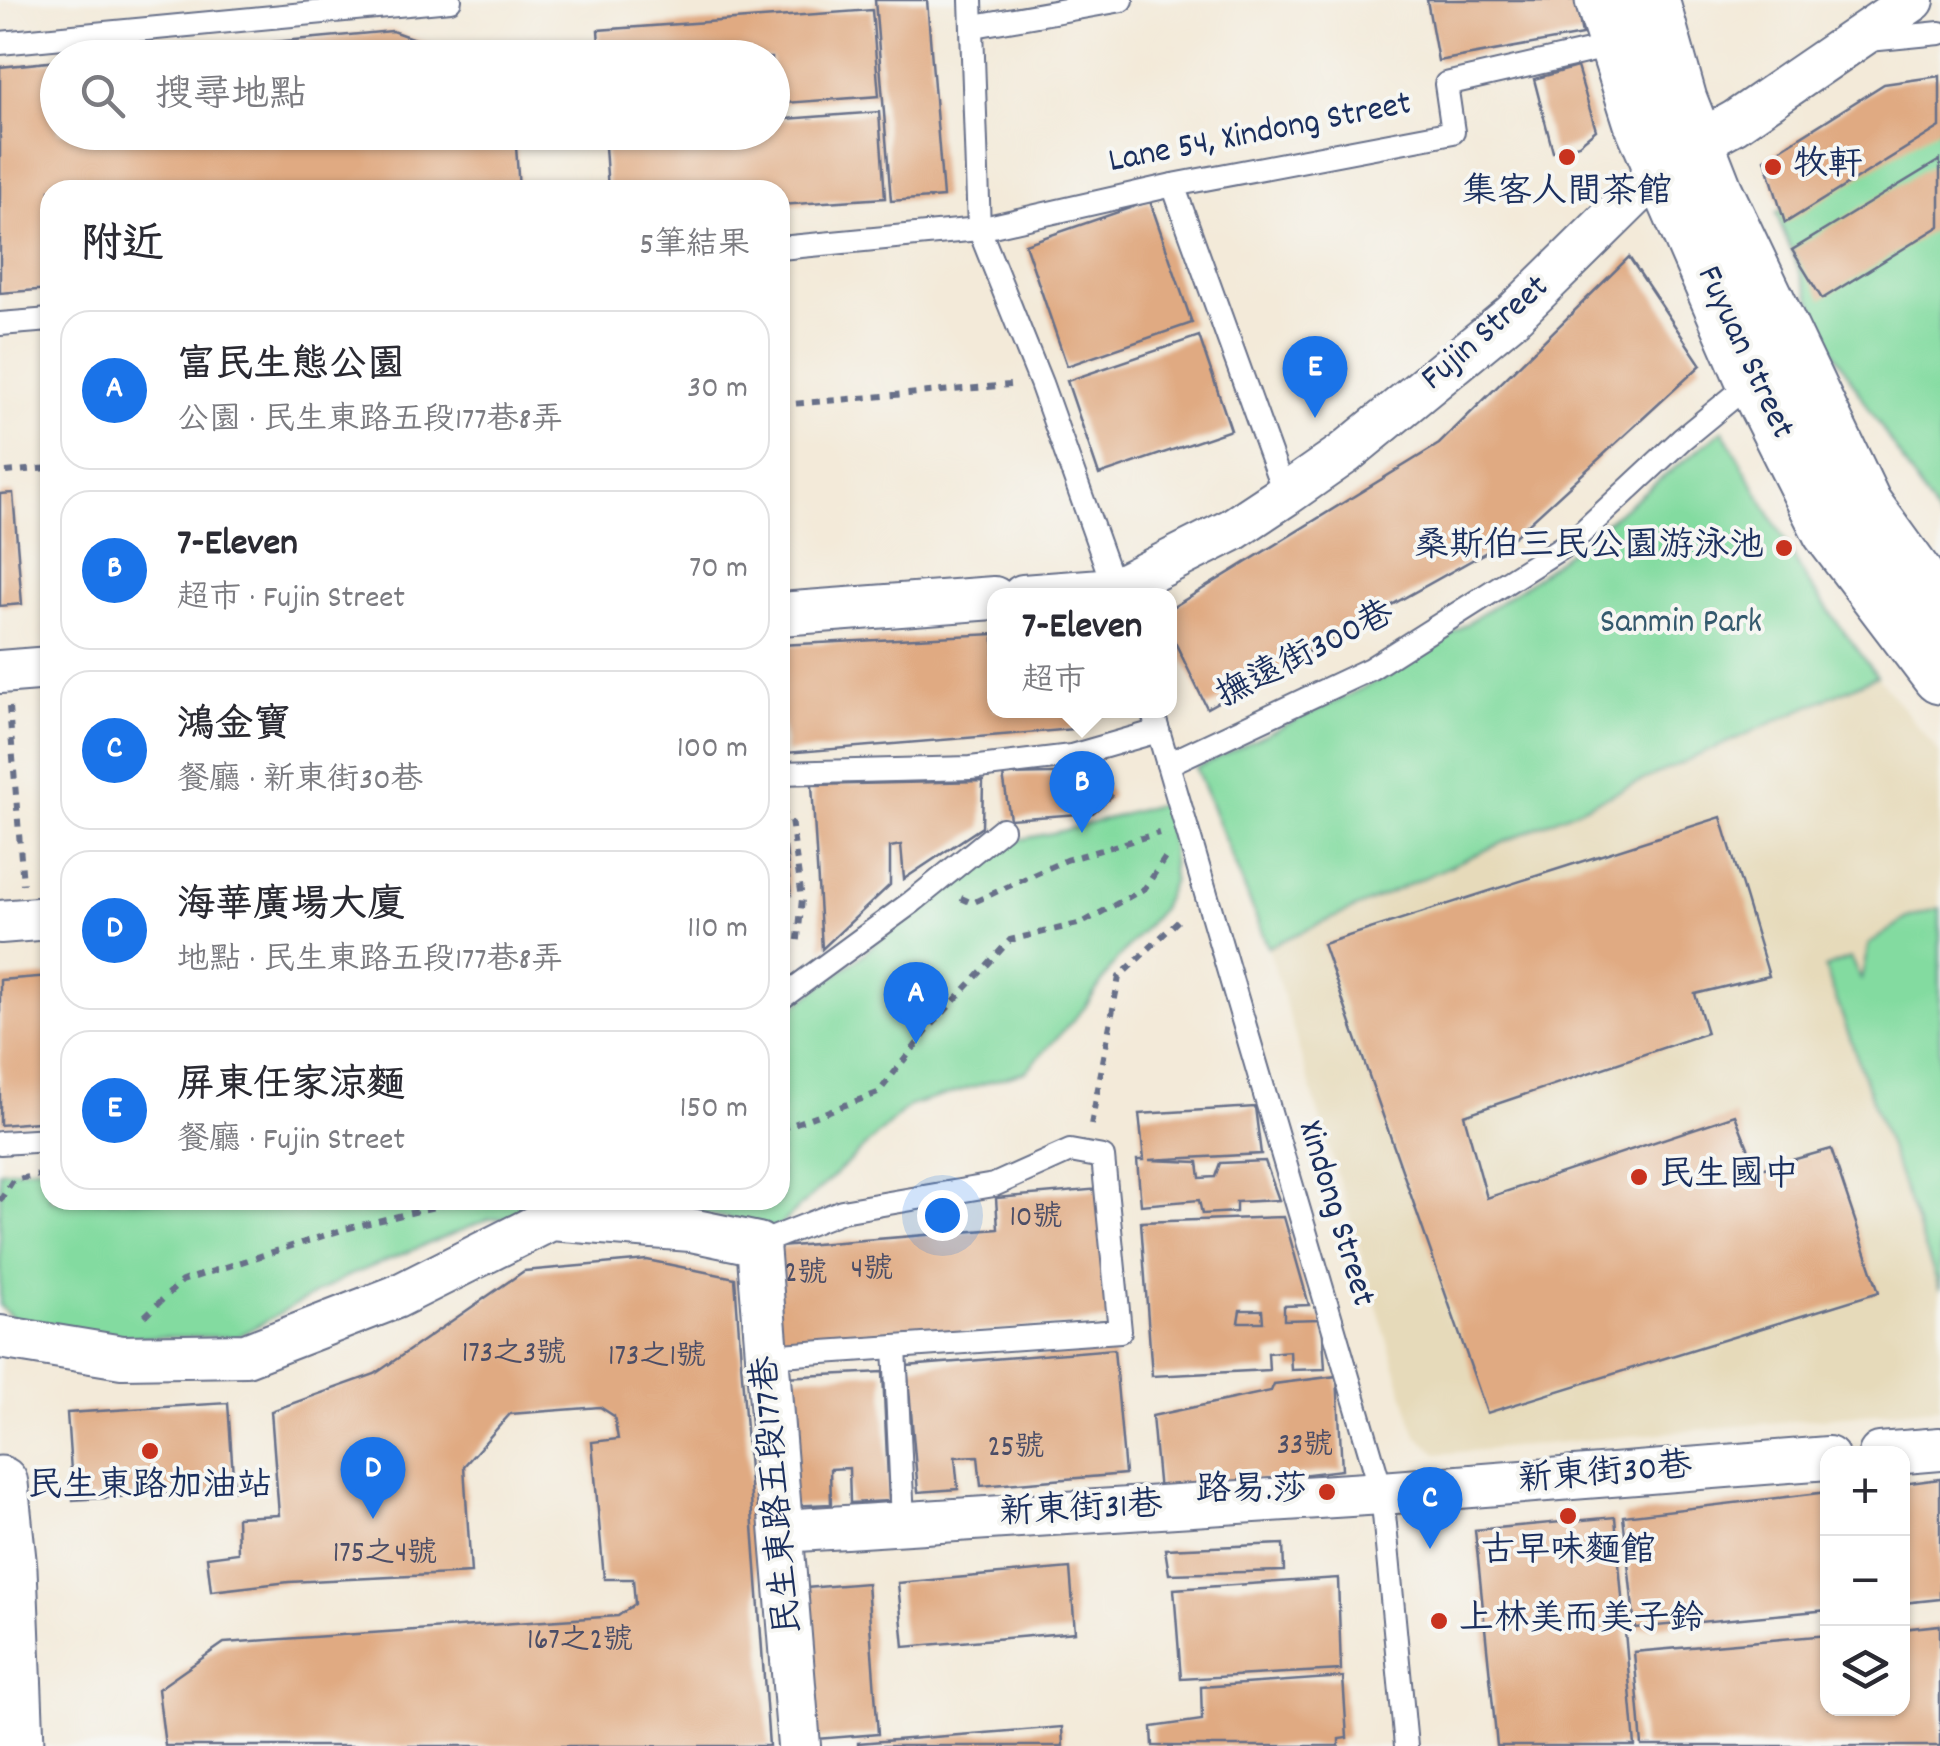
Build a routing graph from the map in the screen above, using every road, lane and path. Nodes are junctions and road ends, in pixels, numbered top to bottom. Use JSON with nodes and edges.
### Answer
{"nodes":[{"id":1,"x":450,"y":0,"type":"edge"},
{"id":2,"x":971,"y":0,"type":"edge"},
{"id":3,"x":1122,"y":0,"type":"edge"},
{"id":4,"x":1651,"y":0,"type":"edge"},
{"id":5,"x":1912,"y":0,"type":"edge"},
{"id":6,"x":1610,"y":22,"type":"edge"},
{"id":7,"x":974,"y":26,"type":"junction"},
{"id":8,"x":1940,"y":33,"type":"edge"},
{"id":9,"x":1848,"y":42,"type":"junction"},
{"id":10,"x":0,"y":43,"type":"edge"},
{"id":11,"x":1678,"y":156,"type":"junction"},
{"id":12,"x":1173,"y":185,"type":"junction"},
{"id":13,"x":979,"y":229,"type":"junction"},
{"id":14,"x":790,"y":247,"type":"edge"},
{"id":15,"x":40,"y":321,"type":"edge"},
{"id":16,"x":0,"y":324,"type":"edge"},
{"id":17,"x":1754,"y":380,"type":"junction"},
{"id":18,"x":1041,"y":383,"type":"junction"},
{"id":19,"x":790,"y":404,"type":"edge"},
{"id":20,"x":40,"y":469,"type":"edge"},
{"id":21,"x":6,"y":472,"type":"dead end"},
{"id":22,"x":1286,"y":495,"type":"junction"},
{"id":23,"x":1115,"y":588,"type":"edge"},
{"id":24,"x":1123,"y":588,"type":"edge"},
{"id":25,"x":987,"y":599,"type":"edge"},
{"id":26,"x":1940,"y":610,"type":"edge"},
{"id":27,"x":790,"y":613,"type":"edge"},
{"id":28,"x":40,"y":669,"type":"edge"},
{"id":29,"x":3,"y":671,"type":"edge"},
{"id":30,"x":1940,"y":676,"type":"edge"},
{"id":31,"x":1155,"y":721,"type":"edge"},
{"id":32,"x":1168,"y":764,"type":"junction"},
{"id":33,"x":790,"y":773,"type":"edge"},
{"id":34,"x":790,"y":819,"type":"edge"},
{"id":35,"x":1186,"y":826,"type":"junction"},
{"id":36,"x":1002,"y":829,"type":"dead end"},
{"id":37,"x":948,"y":893,"type":"dead end"},
{"id":38,"x":1204,"y":896,"type":"junction"},
{"id":39,"x":25,"y":920,"type":"edge"},
{"id":40,"x":790,"y":971,"type":"edge"},
{"id":41,"x":790,"y":992,"type":"edge"},
{"id":42,"x":790,"y":1125,"type":"edge"},
{"id":43,"x":40,"y":1141,"type":"edge"},
{"id":44,"x":0,"y":1143,"type":"edge"},
{"id":45,"x":1103,"y":1157,"type":"junction"},
{"id":46,"x":40,"y":1175,"type":"edge"},
{"id":47,"x":0,"y":1201,"type":"edge"},
{"id":48,"x":422,"y":1210,"type":"edge"},
{"id":49,"x":758,"y":1244,"type":"junction"},
{"id":50,"x":140,"y":1321,"type":"dead end"},
{"id":51,"x":0,"y":1336,"type":"edge"},
{"id":52,"x":895,"y":1347,"type":"junction"},
{"id":53,"x":767,"y":1356,"type":"junction"},
{"id":54,"x":1940,"y":1449,"type":"edge"},
{"id":55,"x":1910,"y":1452,"type":"edge"},
{"id":56,"x":1820,"y":1459,"type":"edge"},
{"id":57,"x":0,"y":1484,"type":"edge"},
{"id":58,"x":1382,"y":1493,"type":"junction"},
{"id":59,"x":903,"y":1521,"type":"junction"},
{"id":60,"x":782,"y":1531,"type":"junction"},
{"id":61,"x":12,"y":1744,"type":"edge"},
{"id":62,"x":799,"y":1746,"type":"edge"},
{"id":63,"x":1406,"y":1746,"type":"edge"}],
"edges":[{"from":1,"to":10,"type":"lane"},
{"from":2,"to":7,"type":"lane"},
{"from":3,"to":7,"type":"lane"},
{"from":4,"to":11,"type":"street","name":"Fuyuan Street"},
{"from":5,"to":9,"type":"street","name":"Fujin Street"},
{"from":6,"to":11,"type":"street","name":"Fuyuan Street"},
{"from":6,"to":12,"type":"lane","name":"Lane 54, Xindong Street"},
{"from":7,"to":13,"type":"lane"},
{"from":8,"to":9,"type":"lane"},
{"from":9,"to":11,"type":"street","name":"Fujin Street"},
{"from":11,"to":17,"type":"street","name":"Fuyuan Street"},
{"from":11,"to":22,"type":"street","name":"Fujin Street"},
{"from":11,"to":26,"type":"street","name":"Fuyuan Street"},
{"from":12,"to":13,"type":"lane","name":"Lane 54, Xindong Street"},
{"from":12,"to":22,"type":"lane"},
{"from":13,"to":14,"type":"lane","name":"Lane 54, Xindong Street"},
{"from":13,"to":18,"type":"lane"},
{"from":15,"to":16,"type":"lane"},
{"from":17,"to":30,"type":"street","name":"Fuyuan Street"},
{"from":17,"to":32,"type":"lane","name":"撫遠街300巷"},
{"from":18,"to":19,"type":"path"},
{"from":18,"to":23,"type":"lane"},
{"from":20,"to":21,"type":"path"},
{"from":22,"to":24,"type":"street","name":"Fujin Street"},
{"from":25,"to":27,"type":"street"},
{"from":28,"to":29,"type":"street"},
{"from":29,"to":39,"type":"path"},
{"from":31,"to":32,"type":"lane","name":"Xindong Street"},
{"from":31,"to":33,"type":"lane"},
{"from":32,"to":35,"type":"lane","name":"Xindong Street"},
{"from":34,"to":40,"type":"path"},
{"from":35,"to":37,"type":"path"},
{"from":35,"to":38,"type":"lane","name":"Xindong Street"},
{"from":35,"to":42,"type":"path"},
{"from":36,"to":41,"type":"lane"},
{"from":38,"to":45,"type":"path"},
{"from":38,"to":58,"type":"lane","name":"Xindong Street"},
{"from":43,"to":44,"type":"lane"},
{"from":45,"to":49,"type":"lane"},
{"from":45,"to":52,"type":"lane"},
{"from":46,"to":47,"type":"path"},
{"from":48,"to":50,"type":"path"},
{"from":49,"to":51,"type":"street"},
{"from":49,"to":53,"type":"street","name":"民生東路五段177巷"},
{"from":52,"to":53,"type":"lane"},
{"from":52,"to":59,"type":"lane"},
{"from":53,"to":60,"type":"street","name":"民生東路五段177巷"},
{"from":54,"to":55,"type":"street"},
{"from":56,"to":58,"type":"street","name":"新東街30巷"},
{"from":57,"to":61,"type":"street"},
{"from":58,"to":59,"type":"street","name":"新東街31巷"},
{"from":58,"to":63,"type":"lane","name":"Xindong Street"},
{"from":59,"to":60,"type":"street","name":"新東街31巷"},
{"from":60,"to":62,"type":"street","name":"民生東路五段177巷"}]}
